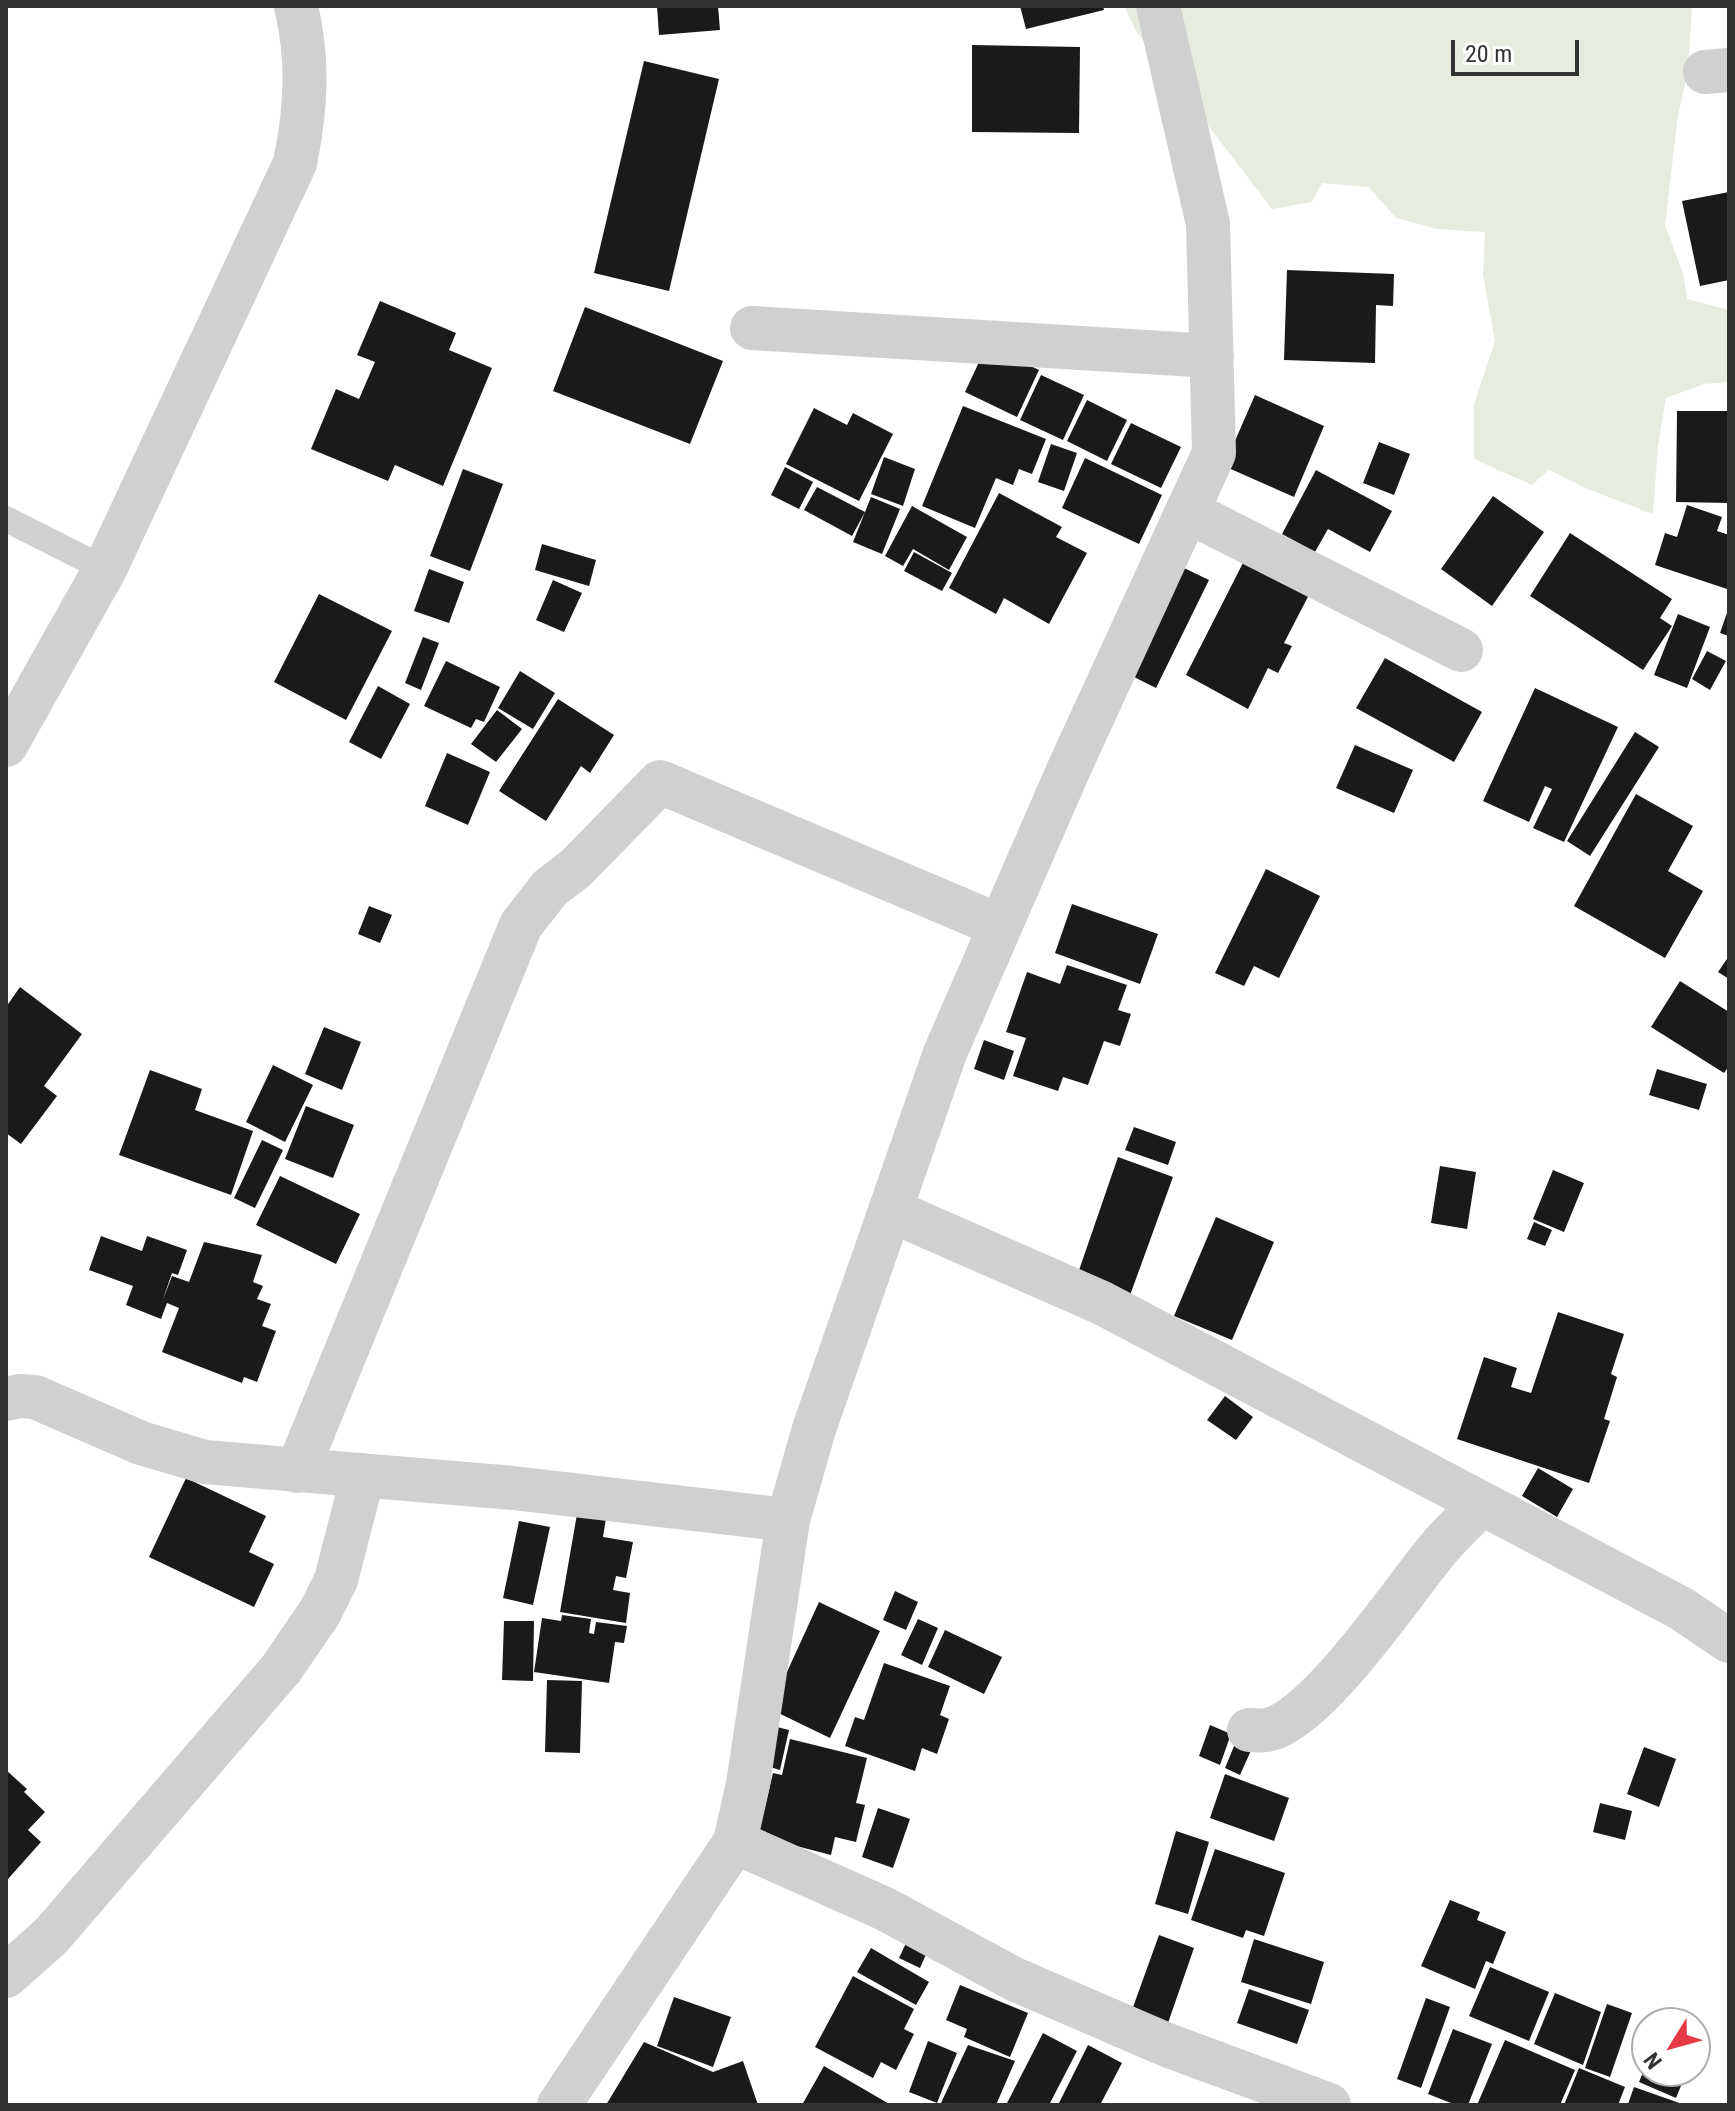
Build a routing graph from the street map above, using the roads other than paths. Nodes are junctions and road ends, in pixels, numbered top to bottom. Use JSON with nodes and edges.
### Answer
{"nodes":[{"id":1,"x":296,"y":6,"type":"edge"},
{"id":2,"x":1158,"y":6,"type":"edge"},
{"id":3,"x":752,"y":328,"type":"dead end"},
{"id":4,"x":1212,"y":356,"type":"junction"},
{"id":5,"x":1187,"y":511,"type":"junction"},
{"id":6,"x":6,"y":519,"type":"edge"},
{"id":7,"x":105,"y":569,"type":"junction"},
{"id":8,"x":1461,"y":650,"type":"dead end"},
{"id":9,"x":6,"y":745,"type":"edge"},
{"id":10,"x":1000,"y":926,"type":"junction"},
{"id":11,"x":890,"y":1210,"type":"junction"},
{"id":12,"x":6,"y":1399,"type":"edge"},
{"id":13,"x":297,"y":1471,"type":"junction"},
{"id":14,"x":363,"y":1475,"type":"junction"},
{"id":15,"x":1481,"y":1504,"type":"junction"},
{"id":16,"x":788,"y":1520,"type":"junction"},
{"id":17,"x":1729,"y":1641,"type":"edge"},
{"id":18,"x":1249,"y":1730,"type":"dead end"},
{"id":19,"x":735,"y":1842,"type":"junction"},
{"id":20,"x":6,"y":1976,"type":"edge"},
{"id":21,"x":559,"y":2105,"type":"edge"},
{"id":22,"x":1329,"y":2105,"type":"edge"}],
"edges":[{"from":1,"to":7,"type":"street"},
{"from":2,"to":4,"type":"street"},
{"from":3,"to":4,"type":"street"},
{"from":4,"to":5,"type":"street"},
{"from":5,"to":8,"type":"street"},
{"from":5,"to":10,"type":"street"},
{"from":6,"to":7,"type":"lane"},
{"from":7,"to":9,"type":"street"},
{"from":10,"to":11,"type":"street"},
{"from":10,"to":13,"type":"street"},
{"from":11,"to":15,"type":"street"},
{"from":11,"to":16,"type":"street"},
{"from":12,"to":13,"type":"street"},
{"from":13,"to":14,"type":"street"},
{"from":14,"to":16,"type":"street"},
{"from":14,"to":20,"type":"street"},
{"from":15,"to":17,"type":"street"},
{"from":15,"to":18,"type":"street"},
{"from":16,"to":19,"type":"street"},
{"from":19,"to":21,"type":"street"},
{"from":19,"to":22,"type":"street"}]}
